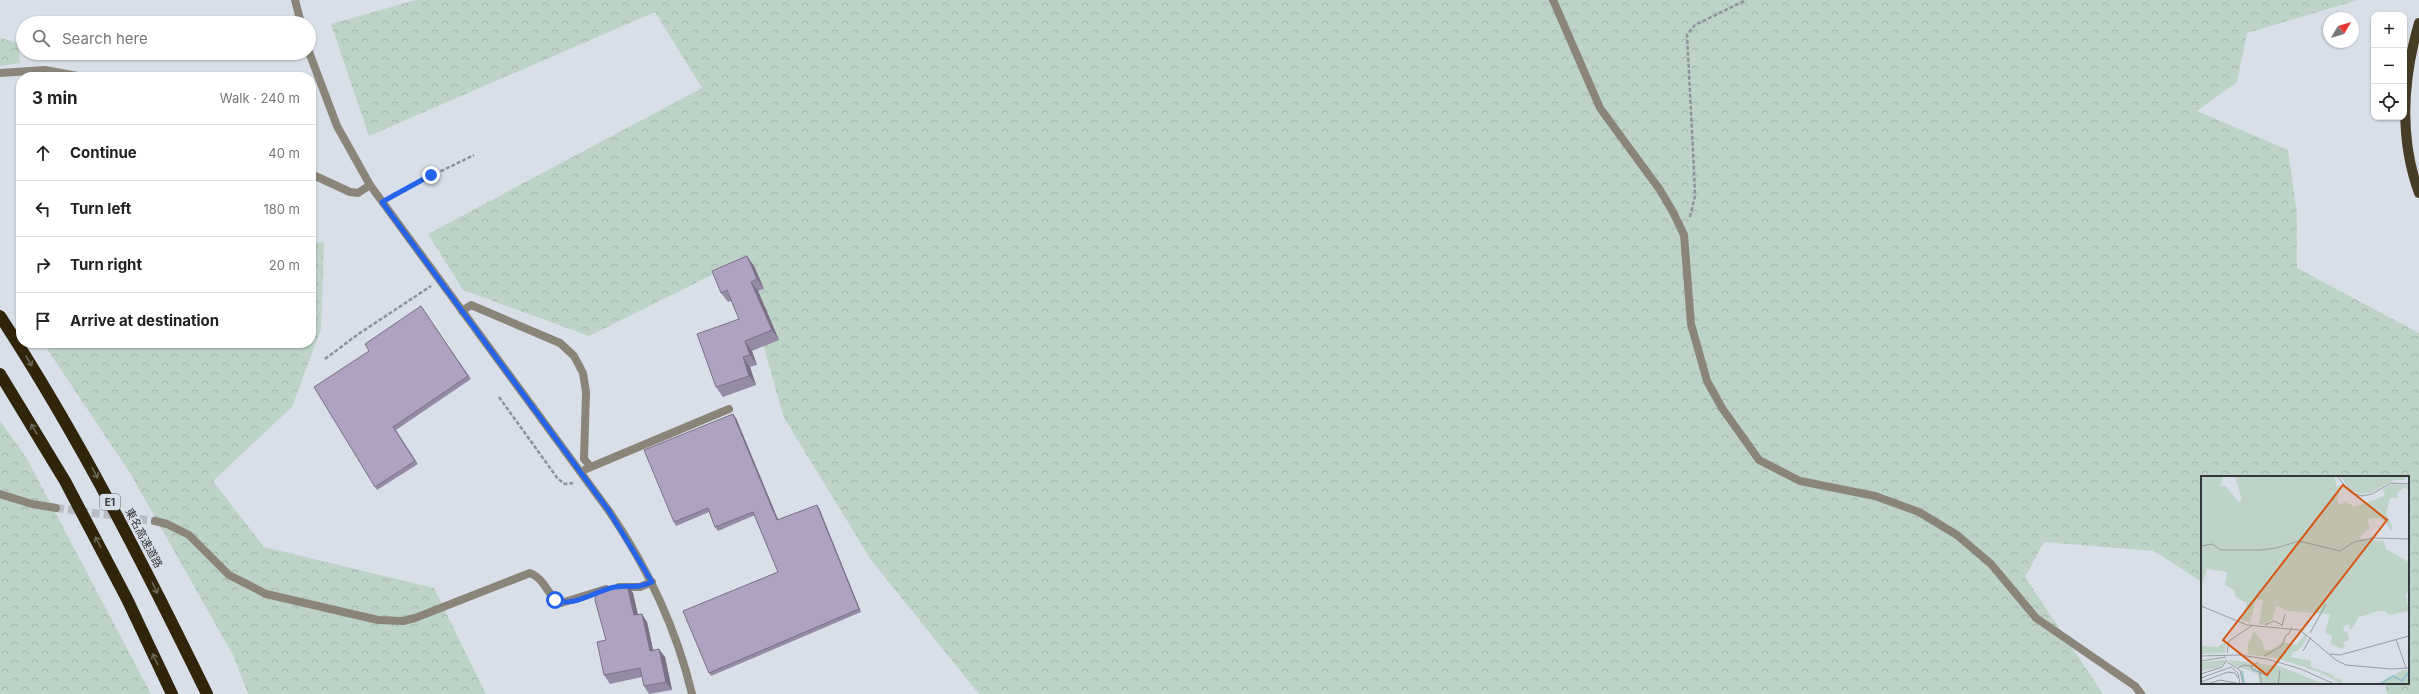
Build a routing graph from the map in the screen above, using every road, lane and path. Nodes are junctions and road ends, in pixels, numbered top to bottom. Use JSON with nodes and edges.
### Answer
{"nodes":[{"id":1,"x":295,"y":0,"type":"edge"},
{"id":2,"x":1553,"y":0,"type":"edge"},
{"id":3,"x":1746,"y":0,"type":"edge"},
{"id":4,"x":299,"y":16,"type":"edge"},
{"id":5,"x":2419,"y":22,"type":"edge"},
{"id":6,"x":312,"y":60,"type":"edge"},
{"id":7,"x":56,"y":72,"type":"edge"},
{"id":8,"x":0,"y":73,"type":"edge"},
{"id":9,"x":474,"y":155,"type":"dead end"},
{"id":10,"x":316,"y":176,"type":"edge"},
{"id":11,"x":370,"y":185,"type":"junction"},
{"id":12,"x":2419,"y":193,"type":"edge"},
{"id":13,"x":382,"y":202,"type":"junction"},
{"id":14,"x":1684,"y":234,"type":"junction"},
{"id":15,"x":439,"y":280,"type":"junction"},
{"id":16,"x":462,"y":311,"type":"junction"},
{"id":17,"x":0,"y":316,"type":"edge"},
{"id":18,"x":16,"y":342,"type":"edge"},
{"id":19,"x":19,"y":348,"type":"edge"},
{"id":20,"x":325,"y":359,"type":"dead end"},
{"id":21,"x":0,"y":374,"type":"edge"},
{"id":22,"x":499,"y":397,"type":"dead end"},
{"id":23,"x":729,"y":409,"type":"dead end"},
{"id":24,"x":590,"y":466,"type":"junction"},
{"id":25,"x":582,"y":474,"type":"junction"},
{"id":26,"x":0,"y":494,"type":"edge"},
{"id":27,"x":56,"y":508,"type":"tunnel mouth"},
{"id":28,"x":155,"y":521,"type":"tunnel mouth"},
{"id":29,"x":652,"y":582,"type":"junction"},
{"id":30,"x":172,"y":694,"type":"edge"},
{"id":31,"x":207,"y":694,"type":"edge"},
{"id":32,"x":692,"y":694,"type":"edge"},
{"id":33,"x":2141,"y":694,"type":"edge"}],
"edges":[{"from":1,"to":4,"type":"street"},
{"from":2,"to":14,"type":"street"},
{"from":3,"to":14,"type":"path"},
{"from":5,"to":12,"type":"main road"},
{"from":6,"to":11,"type":"street"},
{"from":7,"to":8,"type":"street"},
{"from":9,"to":13,"type":"path"},
{"from":10,"to":11,"type":"street"},
{"from":11,"to":13,"type":"street"},
{"from":13,"to":15,"type":"street"},
{"from":14,"to":33,"type":"street"},
{"from":15,"to":16,"type":"street"},
{"from":15,"to":20,"type":"path"},
{"from":16,"to":24,"type":"street"},
{"from":16,"to":25,"type":"street"},
{"from":17,"to":18,"type":"highway","name":"東名高速道路","number":"E1","one_way":true},
{"from":19,"to":31,"type":"highway","name":"東名高速道路","number":"E1","one_way":true},
{"from":30,"to":21,"type":"highway","one_way":true},
{"from":22,"to":25,"type":"path"},
{"from":23,"to":24,"type":"street"},
{"from":24,"to":25,"type":"street"},
{"from":25,"to":29,"type":"street"},
{"from":26,"to":27,"type":"street"},
{"from":28,"to":29,"type":"street"},
{"from":29,"to":32,"type":"street"}]}
